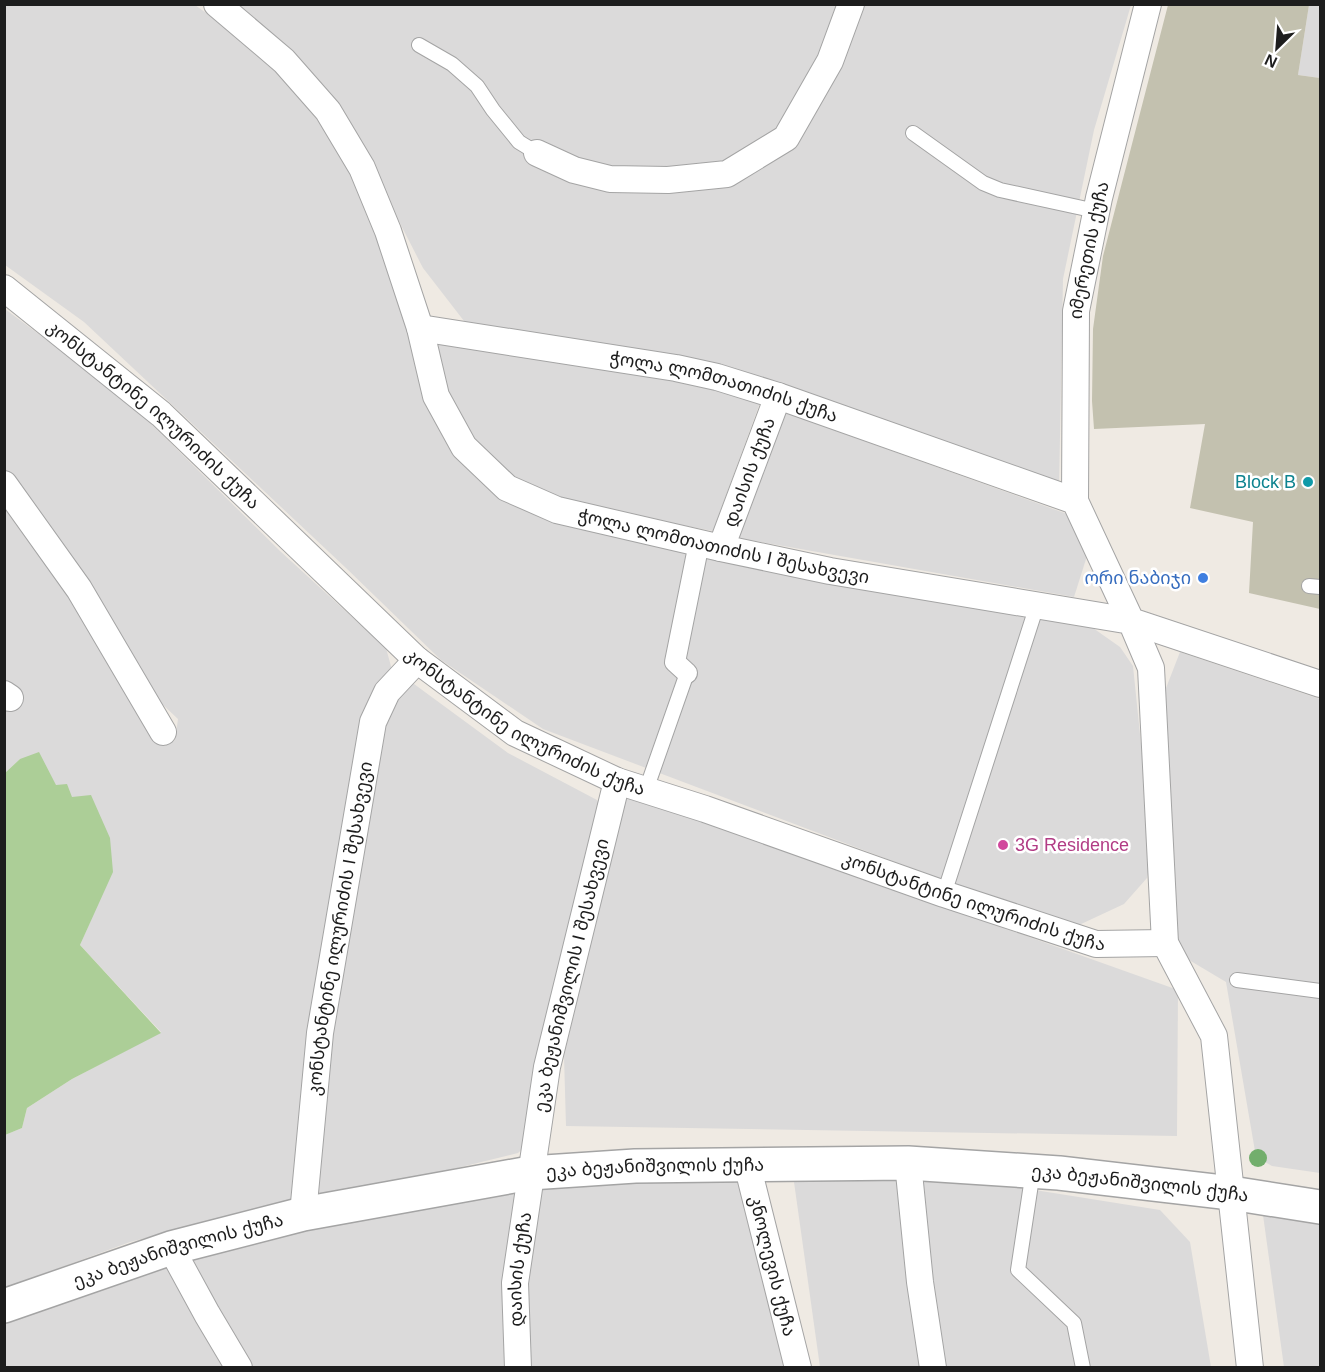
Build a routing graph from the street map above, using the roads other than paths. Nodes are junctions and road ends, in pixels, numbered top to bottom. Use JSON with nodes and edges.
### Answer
{"nodes":[{"id":1,"x":850,"y":4,"type":"edge"},
{"id":2,"x":1148,"y":4,"type":"edge"},
{"id":3,"x":219,"y":5,"type":"edge"},
{"id":4,"x":419,"y":45,"type":"dead end"},
{"id":5,"x":913,"y":133,"type":"dead end"},
{"id":6,"x":537,"y":153,"type":"joint"},
{"id":7,"x":1096,"y":211,"type":"junction"},
{"id":8,"x":4,"y":288,"type":"edge"},
{"id":9,"x":420,"y":328,"type":"junction"},
{"id":10,"x":778,"y":396,"type":"junction"},
{"id":11,"x":4,"y":484,"type":"edge"},
{"id":12,"x":1075,"y":501,"type":"junction"},
{"id":13,"x":710,"y":546,"type":"junction"},
{"id":14,"x":1037,"y":605,"type":"junction"},
{"id":15,"x":1131,"y":621,"type":"junction"},
{"id":16,"x":417,"y":660,"type":"junction"},
{"id":17,"x":687,"y":673,"type":"joint"},
{"id":18,"x":1320,"y":684,"type":"edge"},
{"id":19,"x":164,"y":732,"type":"dead end"},
{"id":20,"x":617,"y":781,"type":"junction"},
{"id":21,"x":646,"y":790,"type":"junction"},
{"id":22,"x":944,"y":894,"type":"junction"},
{"id":23,"x":1165,"y":943,"type":"junction"},
{"id":24,"x":1237,"y":980,"type":"dead end"},
{"id":25,"x":1320,"y":991,"type":"edge"},
{"id":26,"x":908,"y":1162,"type":"junction"},
{"id":27,"x":747,"y":1164,"type":"junction"},
{"id":28,"x":1033,"y":1171,"type":"junction"},
{"id":29,"x":530,"y":1173,"type":"junction"},
{"id":30,"x":1232,"y":1193,"type":"junction"},
{"id":31,"x":1320,"y":1207,"type":"edge"},
{"id":32,"x":303,"y":1214,"type":"junction"},
{"id":33,"x":171,"y":1248,"type":"junction"},
{"id":34,"x":4,"y":1305,"type":"edge"},
{"id":35,"x":239,"y":1368,"type":"edge"},
{"id":36,"x":518,"y":1368,"type":"edge"},
{"id":37,"x":798,"y":1368,"type":"edge"},
{"id":38,"x":933,"y":1368,"type":"edge"},
{"id":39,"x":1083,"y":1368,"type":"edge"},
{"id":40,"x":1250,"y":1368,"type":"edge"}],
"edges":[{"from":1,"to":6,"type":"street"},
{"from":2,"to":7,"type":"street","name":"იმერეთის ქუჩა"},
{"from":3,"to":9,"type":"street"},
{"from":4,"to":6,"type":"lane"},
{"from":5,"to":7,"type":"lane"},
{"from":7,"to":12,"type":"street","name":"იმერეთის ქუჩა"},
{"from":8,"to":16,"type":"street","name":"კონსტანტინე ილურიძის ქუჩა"},
{"from":9,"to":10,"type":"street","name":"ჭოლა ლომთათიძის ქუჩა"},
{"from":9,"to":13,"type":"street","name":"ჭოლა ლომთათიძის I შესახვევი"},
{"from":10,"to":12,"type":"street","name":"ჭოლა ლომთათიძის ქუჩა"},
{"from":10,"to":13,"type":"street","name":"დაისის ქუჩა"},
{"from":11,"to":19,"type":"street"},
{"from":12,"to":15,"type":"street"},
{"from":13,"to":14,"type":"street","name":"ჭოლა ლომთათიძის I შესახვევი"},
{"from":13,"to":17,"type":"street"},
{"from":14,"to":15,"type":"street","name":"ჭოლა ლომთათიძის I შესახვევი"},
{"from":14,"to":22,"type":"lane"},
{"from":15,"to":18,"type":"street"},
{"from":15,"to":23,"type":"street"},
{"from":16,"to":20,"type":"street","name":"კონსტანტინე ილურიძის ქუჩა"},
{"from":16,"to":32,"type":"street","name":"კონსტანტინე ილურიძის I შესახვევი"},
{"from":17,"to":21,"type":"lane"},
{"from":20,"to":21,"type":"street","name":"კონსტანტინე ილურიძის ქუჩა"},
{"from":20,"to":29,"type":"street","name":"ეკა ბეჟანიშვილის I შესახვევი"},
{"from":21,"to":22,"type":"street","name":"კონსტანტინე ილურიძის ქუჩა"},
{"from":22,"to":23,"type":"street","name":"კონსტანტინე ილურიძის ქუჩა"},
{"from":23,"to":30,"type":"street"},
{"from":24,"to":25,"type":"lane"},
{"from":26,"to":27,"type":"street","name":"ეკა ბეჟანიშვილის ქუჩა"},
{"from":26,"to":28,"type":"street","name":"ეკა ბეჟანიშვილის ქუჩა"},
{"from":26,"to":38,"type":"street"},
{"from":27,"to":29,"type":"street","name":"ეკა ბეჟანიშვილის ქუჩა"},
{"from":27,"to":37,"type":"street","name":"კნოლევის ქუჩა"},
{"from":28,"to":30,"type":"street","name":"ეკა ბეჟანიშვილის ქუჩა"},
{"from":28,"to":39,"type":"lane"},
{"from":29,"to":32,"type":"street","name":"ეკა ბეჟანიშვილის ქუჩა"},
{"from":29,"to":36,"type":"street","name":"დაისის ქუჩა"},
{"from":30,"to":31,"type":"street","name":"ეკა ბეჟანიშვილის ქუჩა"},
{"from":30,"to":40,"type":"street"},
{"from":32,"to":33,"type":"street","name":"ეკა ბეჟანიშვილის ქუჩა"},
{"from":33,"to":34,"type":"street","name":"ეკა ბეჟანიშვილის ქუჩა"},
{"from":33,"to":35,"type":"street"}]}
